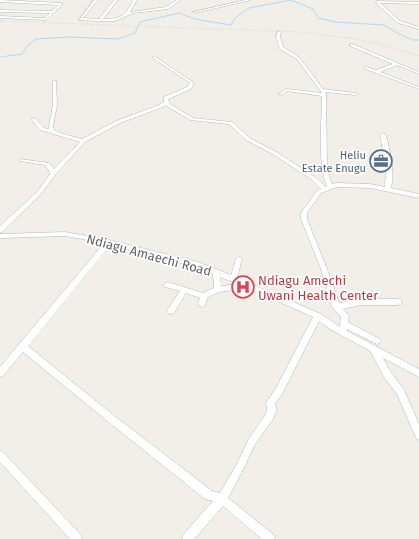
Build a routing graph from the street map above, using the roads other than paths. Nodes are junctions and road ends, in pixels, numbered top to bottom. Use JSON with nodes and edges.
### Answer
{"nodes":[{"id":1,"x":96,"y":0,"type":"edge"},
{"id":2,"x":116,"y":0,"type":"edge"},
{"id":3,"x":135,"y":0,"type":"edge"},
{"id":4,"x":179,"y":0,"type":"edge"},
{"id":5,"x":249,"y":0,"type":"edge"},
{"id":6,"x":0,"y":1,"type":"edge"},
{"id":7,"x":419,"y":3,"type":"edge"},
{"id":8,"x":0,"y":11,"type":"edge"},
{"id":9,"x":52,"y":12,"type":"junction"},
{"id":10,"x":195,"y":12,"type":"dead end"},
{"id":11,"x":128,"y":13,"type":"junction"},
{"id":12,"x":0,"y":17,"type":"edge"},
{"id":13,"x":99,"y":21,"type":"junction"},
{"id":14,"x":419,"y":28,"type":"edge"},
{"id":15,"x":279,"y":32,"type":"dead end"},
{"id":16,"x":351,"y":45,"type":"dead end"},
{"id":17,"x":154,"y":57,"type":"dead end"},
{"id":18,"x":396,"y":64,"type":"junction"},
{"id":19,"x":366,"y":68,"type":"dead end"},
{"id":20,"x":375,"y":72,"type":"junction"},
{"id":21,"x":419,"y":73,"type":"edge"},
{"id":22,"x":54,"y":81,"type":"dead end"},
{"id":23,"x":419,"y":88,"type":"edge"},
{"id":24,"x":322,"y":90,"type":"junction"},
{"id":25,"x":280,"y":94,"type":"dead end"},
{"id":26,"x":356,"y":94,"type":"dead end"},
{"id":27,"x":324,"y":95,"type":"junction"},
{"id":28,"x":165,"y":105,"type":"junction"},
{"id":29,"x":33,"y":119,"type":"dead end"},
{"id":30,"x":52,"y":131,"type":"junction"},
{"id":31,"x":383,"y":135,"type":"dead end"},
{"id":32,"x":83,"y":141,"type":"junction"},
{"id":33,"x":22,"y":160,"type":"dead end"},
{"id":34,"x":52,"y":174,"type":"junction"},
{"id":35,"x":327,"y":188,"type":"junction"},
{"id":36,"x":388,"y":188,"type":"junction"},
{"id":37,"x":419,"y":196,"type":"edge"},
{"id":38,"x":1,"y":235,"type":"edge"},
{"id":39,"x":109,"y":242,"type":"junction"},
{"id":40,"x":239,"y":258,"type":"dead end"},
{"id":41,"x":216,"y":272,"type":"junction"},
{"id":42,"x":233,"y":279,"type":"junction"},
{"id":43,"x":168,"y":285,"type":"dead end"},
{"id":44,"x":255,"y":288,"type":"junction"},
{"id":45,"x":218,"y":289,"type":"junction"},
{"id":46,"x":184,"y":291,"type":"junction"},
{"id":47,"x":398,"y":302,"type":"dead end"},
{"id":48,"x":336,"y":307,"type":"junction"},
{"id":49,"x":171,"y":311,"type":"dead end"},
{"id":50,"x":318,"y":316,"type":"junction"},
{"id":51,"x":343,"y":328,"type":"junction"},
{"id":52,"x":377,"y":341,"type":"dead end"},
{"id":53,"x":23,"y":346,"type":"junction"},
{"id":54,"x":374,"y":350,"type":"junction"},
{"id":55,"x":0,"y":373,"type":"edge"},
{"id":56,"x":419,"y":373,"type":"edge"},
{"id":57,"x":419,"y":435,"type":"edge"},
{"id":58,"x":0,"y":455,"type":"edge"},
{"id":59,"x":222,"y":499,"type":"junction"},
{"id":60,"x":77,"y":539,"type":"edge"},
{"id":61,"x":187,"y":539,"type":"edge"},
{"id":62,"x":270,"y":539,"type":"edge"}],
"edges":[{"from":1,"to":13,"type":"street"},
{"from":2,"to":13,"type":"street"},
{"from":3,"to":11,"type":"street"},
{"from":4,"to":11,"type":"street"},
{"from":5,"to":10,"type":"street"},
{"from":6,"to":9,"type":"street"},
{"from":7,"to":14,"type":"street"},
{"from":8,"to":9,"type":"street"},
{"from":9,"to":12,"type":"street"},
{"from":11,"to":13,"type":"street"},
{"from":15,"to":24,"type":"street"},
{"from":16,"to":18,"type":"street"},
{"from":17,"to":28,"type":"street"},
{"from":18,"to":20,"type":"street"},
{"from":18,"to":21,"type":"street"},
{"from":19,"to":20,"type":"street"},
{"from":20,"to":23,"type":"street"},
{"from":22,"to":30,"type":"street"},
{"from":24,"to":26,"type":"street"},
{"from":24,"to":27,"type":"street"},
{"from":25,"to":27,"type":"street"},
{"from":27,"to":35,"type":"street"},
{"from":28,"to":32,"type":"street"},
{"from":28,"to":35,"type":"street"},
{"from":29,"to":30,"type":"street"},
{"from":30,"to":32,"type":"street"},
{"from":31,"to":36,"type":"street"},
{"from":32,"to":34,"type":"street"},
{"from":33,"to":34,"type":"street"},
{"from":34,"to":38,"type":"street"},
{"from":35,"to":36,"type":"street"},
{"from":35,"to":48,"type":"street"},
{"from":36,"to":37,"type":"street"},
{"from":38,"to":39,"type":"street","name":"Ndiagu Amaechi Road"},
{"from":39,"to":41,"type":"street","name":"Ndiagu Amaechi Road"},
{"from":39,"to":53,"type":"street"},
{"from":40,"to":42,"type":"street"},
{"from":41,"to":42,"type":"street","name":"Ndiagu Amaechi Road"},
{"from":41,"to":45,"type":"street"},
{"from":42,"to":44,"type":"street","name":"Ndiagu Amaechi Road"},
{"from":43,"to":46,"type":"street"},
{"from":44,"to":45,"type":"street"},
{"from":44,"to":50,"type":"street","name":"Ndiagu Amaechi Road"},
{"from":45,"to":46,"type":"street"},
{"from":46,"to":49,"type":"street"},
{"from":47,"to":48,"type":"street"},
{"from":48,"to":51,"type":"street"},
{"from":50,"to":51,"type":"street","name":"Ndiagu Amaechi Road"},
{"from":50,"to":59,"type":"street"},
{"from":51,"to":52,"type":"street"},
{"from":51,"to":54,"type":"street","name":"Ndiagu Amaechi Road"},
{"from":53,"to":55,"type":"street"},
{"from":53,"to":59,"type":"street"},
{"from":54,"to":56,"type":"street","name":"Ndiagu Amaechi Road"},
{"from":54,"to":57,"type":"street"},
{"from":58,"to":60,"type":"street"},
{"from":59,"to":61,"type":"street"},
{"from":59,"to":62,"type":"street"}]}
